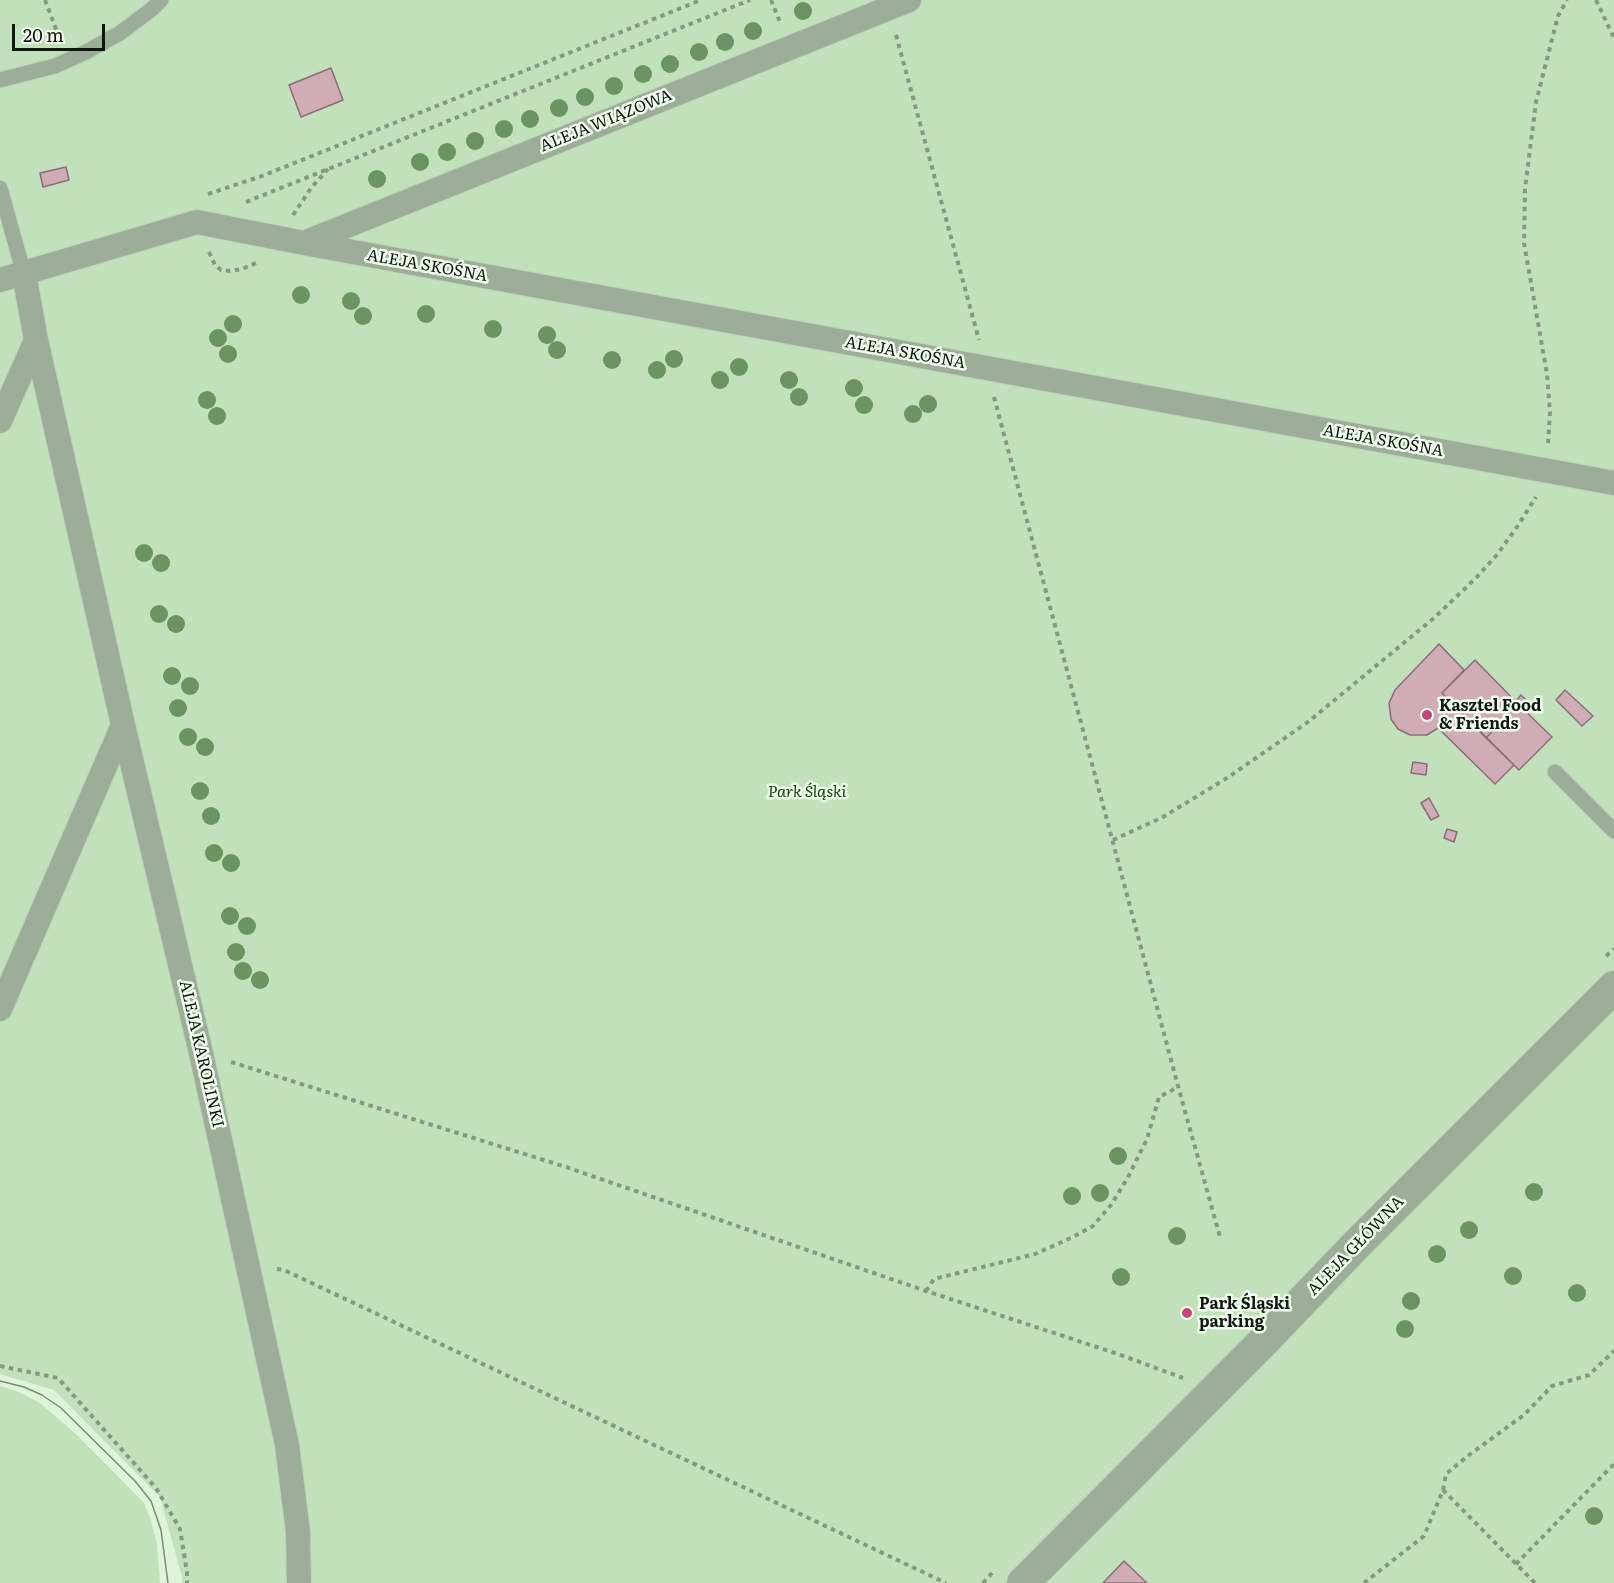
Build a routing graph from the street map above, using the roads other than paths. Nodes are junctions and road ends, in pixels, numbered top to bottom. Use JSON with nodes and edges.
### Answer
{"nodes":[{"id":1,"x":162,"y":0,"type":"edge"},
{"id":2,"x":899,"y":4,"type":"edge"},
{"id":3,"x":0,"y":80,"type":"edge"},
{"id":4,"x":0,"y":188,"type":"edge"},
{"id":5,"x":304,"y":243,"type":"junction"},
{"id":6,"x":24,"y":274,"type":"junction"},
{"id":7,"x":0,"y":280,"type":"edge"},
{"id":8,"x":36,"y":340,"type":"junction"},
{"id":9,"x":0,"y":421,"type":"edge"},
{"id":10,"x":1614,"y":483,"type":"edge"},
{"id":11,"x":123,"y":725,"type":"junction"},
{"id":12,"x":1555,"y":772,"type":"dead end"},
{"id":13,"x":1614,"y":831,"type":"edge"},
{"id":14,"x":1614,"y":987,"type":"edge"},
{"id":15,"x":0,"y":1009,"type":"edge"},
{"id":16,"x":299,"y":1583,"type":"edge"},
{"id":17,"x":1023,"y":1583,"type":"edge"}],
"edges":[{"from":1,"to":3,"type":"lane"},
{"from":2,"to":5,"type":"street","name":"ALEJA WIĄZOWA"},
{"from":4,"to":6,"type":"lane"},
{"from":5,"to":6,"type":"street","name":"ALEJA SKOŚNA"},
{"from":5,"to":10,"type":"street","name":"ALEJA SKOŚNA"},
{"from":6,"to":7,"type":"street"},
{"from":6,"to":8,"type":"street","name":"ALEJA KAROLINKI"},
{"from":8,"to":9,"type":"street"},
{"from":8,"to":11,"type":"street","name":"ALEJA KAROLINKI"},
{"from":11,"to":15,"type":"street"},
{"from":11,"to":16,"type":"street","name":"ALEJA KAROLINKI"},
{"from":12,"to":13,"type":"lane"},
{"from":14,"to":17,"type":"street","name":"ALEJA GŁÓWNA"}]}
